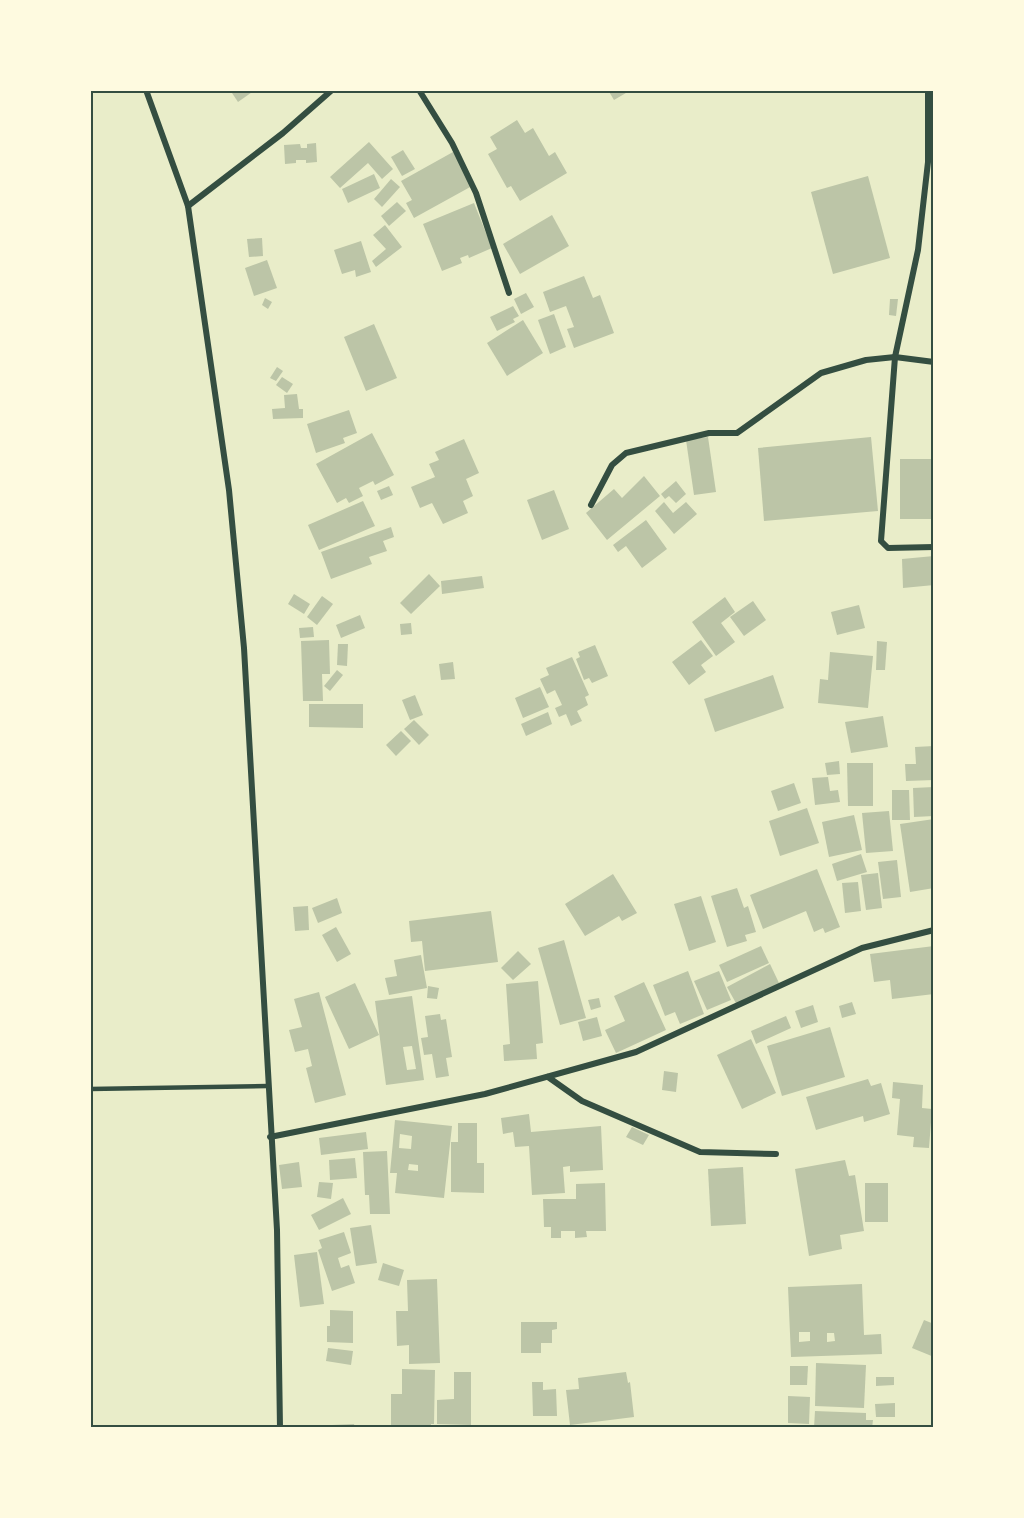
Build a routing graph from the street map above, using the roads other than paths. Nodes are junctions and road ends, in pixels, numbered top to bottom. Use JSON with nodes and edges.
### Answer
{"nodes":[{"id":1,"x":146,"y":90,"type":"edge"},
{"id":2,"x":332,"y":90,"type":"edge"},
{"id":3,"x":419,"y":90,"type":"edge"},
{"id":4,"x":928,"y":90,"type":"edge"},
{"id":5,"x":188,"y":206,"type":"junction"},
{"id":6,"x":509,"y":293,"type":"dead end"},
{"id":7,"x":895,"y":357,"type":"junction"},
{"id":8,"x":934,"y":362,"type":"edge"},
{"id":9,"x":591,"y":505,"type":"dead end"},
{"id":10,"x":934,"y":547,"type":"edge"},
{"id":11,"x":934,"y":930,"type":"edge"},
{"id":12,"x":548,"y":1077,"type":"junction"},
{"id":13,"x":268,"y":1086,"type":"junction"},
{"id":14,"x":90,"y":1089,"type":"edge"},
{"id":15,"x":270,"y":1137,"type":"junction"},
{"id":16,"x":776,"y":1154,"type":"dead end"},
{"id":17,"x":280,"y":1428,"type":"edge"}],
"edges":[{"from":1,"to":5,"type":"street"},
{"from":2,"to":5,"type":"street"},
{"from":3,"to":6,"type":"street"},
{"from":4,"to":7,"type":"street"},
{"from":5,"to":13,"type":"street"},
{"from":7,"to":8,"type":"street"},
{"from":7,"to":9,"type":"street"},
{"from":7,"to":10,"type":"street"},
{"from":11,"to":12,"type":"street"},
{"from":12,"to":15,"type":"street"},
{"from":12,"to":16,"type":"street"},
{"from":13,"to":14,"type":"lane"},
{"from":13,"to":15,"type":"street"},
{"from":15,"to":17,"type":"street"}]}
